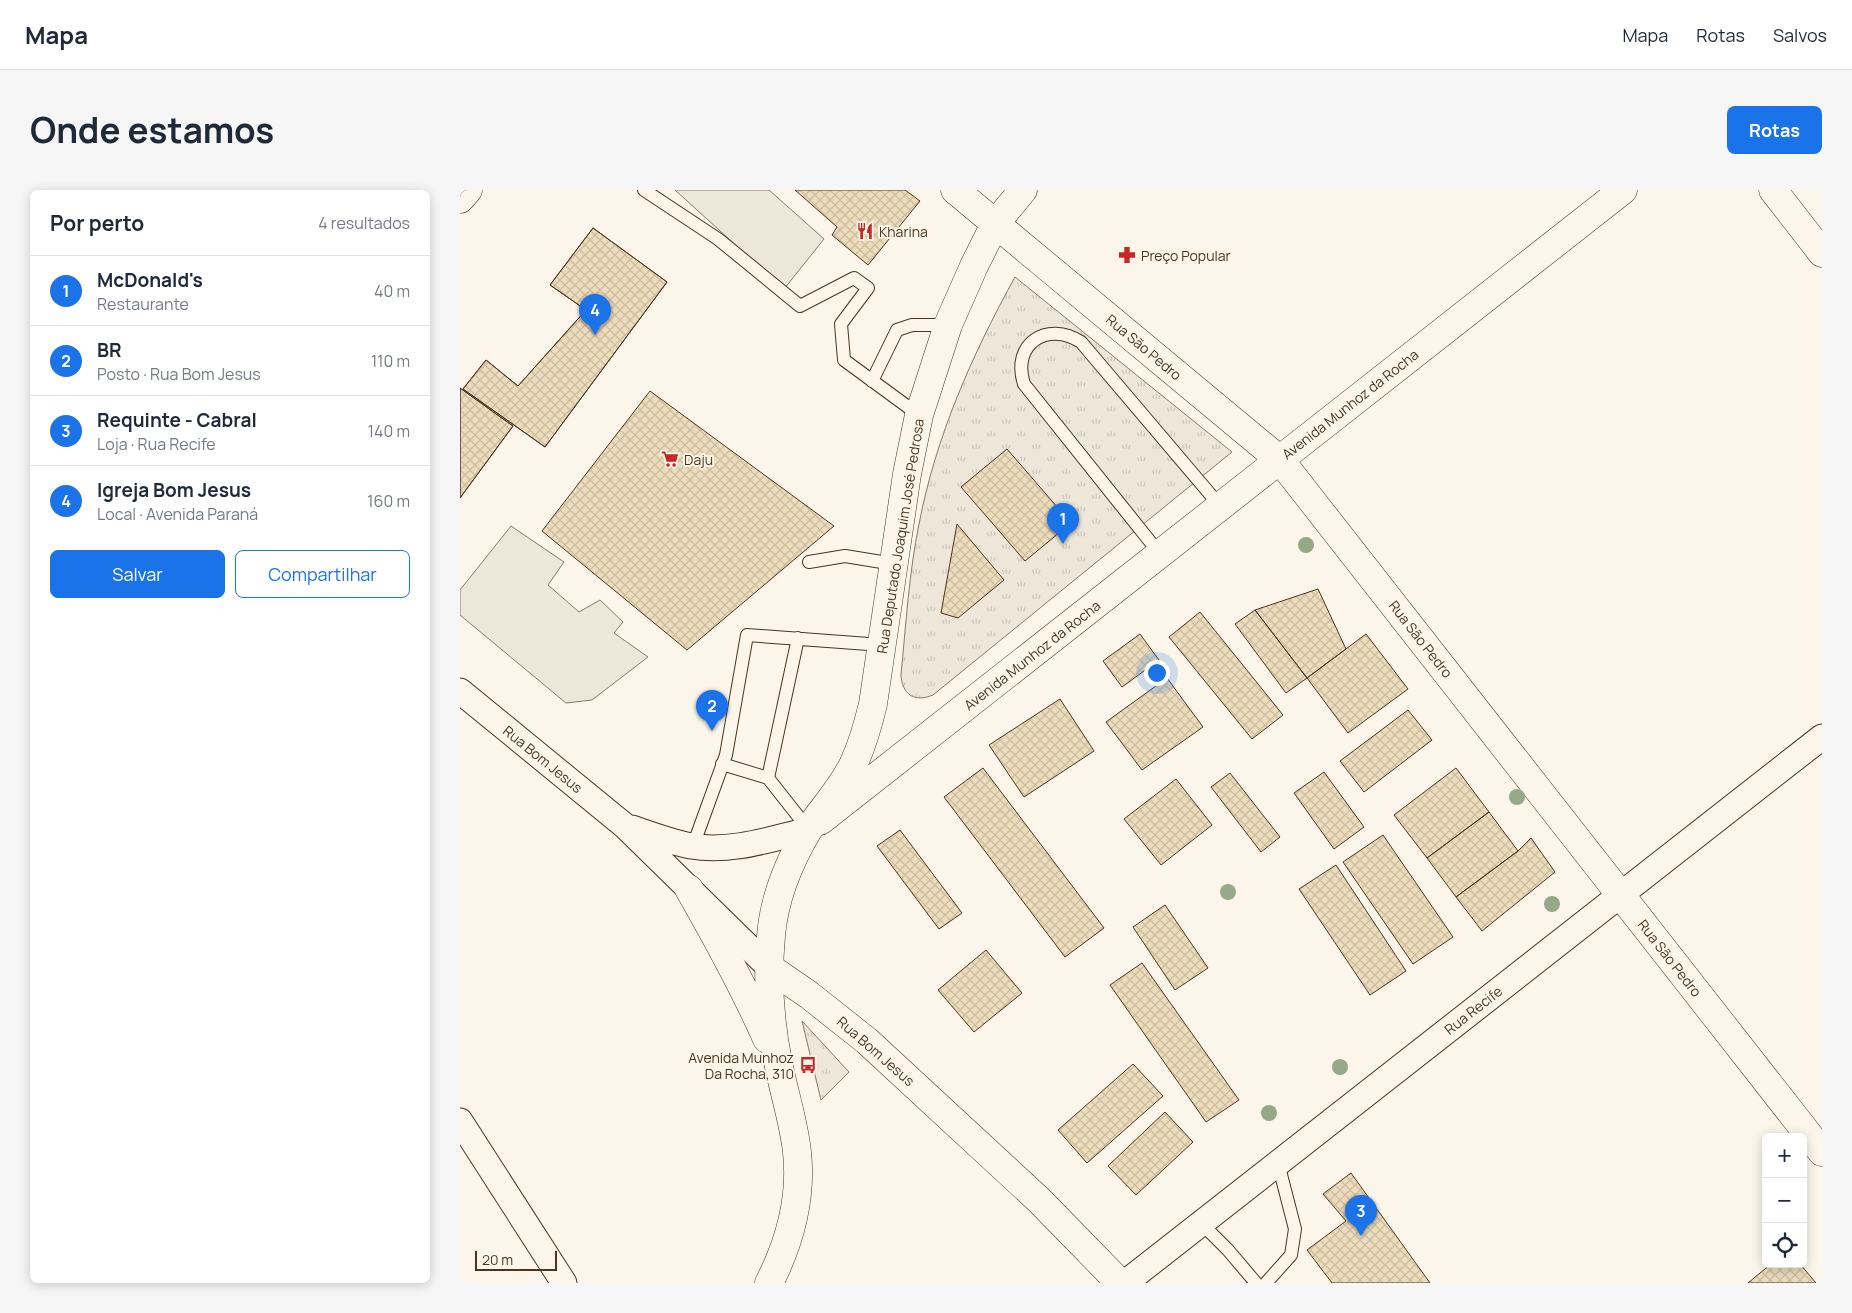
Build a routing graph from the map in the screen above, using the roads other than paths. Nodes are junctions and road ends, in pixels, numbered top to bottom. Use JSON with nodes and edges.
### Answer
{"nodes":[{"id":1,"x":468,"y":190,"type":"edge"},
{"id":2,"x":644,"y":190,"type":"edge"},
{"id":3,"x":954,"y":190,"type":"edge"},
{"id":4,"x":1023,"y":190,"type":"edge"},
{"id":5,"x":1608,"y":190,"type":"edge"},
{"id":6,"x":1623,"y":190,"type":"edge"},
{"id":7,"x":1773,"y":190,"type":"edge"},
{"id":8,"x":460,"y":200,"type":"edge"},
{"id":9,"x":995,"y":224,"type":"junction"},
{"id":10,"x":1564,"y":237,"type":"junction"},
{"id":11,"x":1822,"y":253,"type":"edge"},
{"id":12,"x":948,"y":325,"type":"junction"},
{"id":13,"x":872,"y":381,"type":"junction"},
{"id":14,"x":919,"y":415,"type":"junction"},
{"id":15,"x":1280,"y":460,"type":"junction"},
{"id":16,"x":1221,"y":506,"type":"junction"},
{"id":17,"x":1160,"y":554,"type":"junction"},
{"id":18,"x":809,"y":562,"type":"dead end"},
{"id":19,"x":894,"y":564,"type":"junction"},
{"id":20,"x":798,"y":638,"type":"junction"},
{"id":21,"x":882,"y":645,"type":"junction"},
{"id":22,"x":460,"y":691,"type":"edge"},
{"id":23,"x":1822,"y":737,"type":"edge"},
{"id":24,"x":722,"y":764,"type":"junction"},
{"id":25,"x":768,"y":778,"type":"junction"},
{"id":26,"x":625,"y":826,"type":"junction"},
{"id":27,"x":809,"y":830,"type":"junction"},
{"id":28,"x":693,"y":846,"type":"junction"},
{"id":29,"x":689,"y":889,"type":"junction"},
{"id":30,"x":1621,"y":895,"type":"junction"},
{"id":31,"x":770,"y":968,"type":"junction"},
{"id":32,"x":778,"y":1064,"type":"junction"},
{"id":33,"x":460,"y":1121,"type":"edge"},
{"id":34,"x":1822,"y":1152,"type":"edge"},
{"id":35,"x":1278,"y":1163,"type":"junction"},
{"id":36,"x":1201,"y":1223,"type":"junction"},
{"id":37,"x":564,"y":1283,"type":"edge"},
{"id":38,"x":769,"y":1283,"type":"edge"},
{"id":39,"x":1120,"y":1283,"type":"edge"},
{"id":40,"x":1124,"y":1283,"type":"edge"},
{"id":41,"x":1256,"y":1283,"type":"edge"},
{"id":42,"x":1266,"y":1283,"type":"edge"}],
"edges":[{"from":1,"to":8,"type":"main road"},
{"from":2,"to":13,"type":"lane"},
{"from":3,"to":9,"type":"main road","name":"Rua São Pedro"},
{"from":4,"to":9,"type":"main road","name":"Rua Deputado Joaquim José Pedrosa"},
{"from":5,"to":10,"type":"main road"},
{"from":6,"to":10,"type":"main road","name":"Avenida Munhoz da Rocha"},
{"from":7,"to":11,"type":"main road"},
{"from":9,"to":12,"type":"main road","name":"Rua Deputado Joaquim José Pedrosa"},
{"from":9,"to":15,"type":"main road","name":"Rua São Pedro"},
{"from":10,"to":15,"type":"main road","name":"Avenida Munhoz da Rocha"},
{"from":12,"to":13,"type":"lane"},
{"from":12,"to":14,"type":"main road","name":"Rua Deputado Joaquim José Pedrosa"},
{"from":13,"to":14,"type":"lane"},
{"from":14,"to":19,"type":"main road","name":"Rua Deputado Joaquim José Pedrosa"},
{"from":15,"to":16,"type":"main road","name":"Avenida Munhoz da Rocha"},
{"from":15,"to":30,"type":"main road","name":"Rua São Pedro"},
{"from":16,"to":17,"type":"main road","name":"Avenida Munhoz da Rocha"},
{"from":16,"to":17,"type":"lane"},
{"from":17,"to":27,"type":"main road","name":"Avenida Munhoz da Rocha"},
{"from":18,"to":19,"type":"lane"},
{"from":19,"to":21,"type":"main road","name":"Rua Deputado Joaquim José Pedrosa"},
{"from":20,"to":21,"type":"lane"},
{"from":20,"to":24,"type":"lane"},
{"from":20,"to":25,"type":"lane"},
{"from":21,"to":27,"type":"main road","name":"Rua Deputado Joaquim José Pedrosa"},
{"from":22,"to":26,"type":"street","name":"Rua Bom Jesus"},
{"from":23,"to":30,"type":"street","name":"Rua Recife"},
{"from":24,"to":25,"type":"lane"},
{"from":24,"to":28,"type":"lane"},
{"from":25,"to":27,"type":"lane"},
{"from":26,"to":28,"type":"street","name":"Rua Bom Jesus"},
{"from":26,"to":29,"type":"street","name":"Rua Bom Jesus"},
{"from":27,"to":28,"type":"street","name":"Rua Bom Jesus"},
{"from":27,"to":31,"type":"main road","name":"Avenida Munhoz da Rocha"},
{"from":29,"to":31,"type":"street","name":"Rua Bom Jesus"},
{"from":29,"to":32,"type":"main road"},
{"from":30,"to":34,"type":"main road","name":"Rua São Pedro"},
{"from":30,"to":35,"type":"street","name":"Rua Recife"},
{"from":31,"to":32,"type":"main road","name":"Avenida Munhoz da Rocha"},
{"from":31,"to":39,"type":"main road","name":"Rua Bom Jesus"},
{"from":32,"to":38,"type":"main road","name":"Avenida Munhoz da Rocha"},
{"from":33,"to":37,"type":"street"},
{"from":35,"to":36,"type":"street","name":"Rua Recife"},
{"from":35,"to":42,"type":"lane"},
{"from":36,"to":40,"type":"street","name":"Rua Recife"},
{"from":36,"to":41,"type":"lane"}]}
